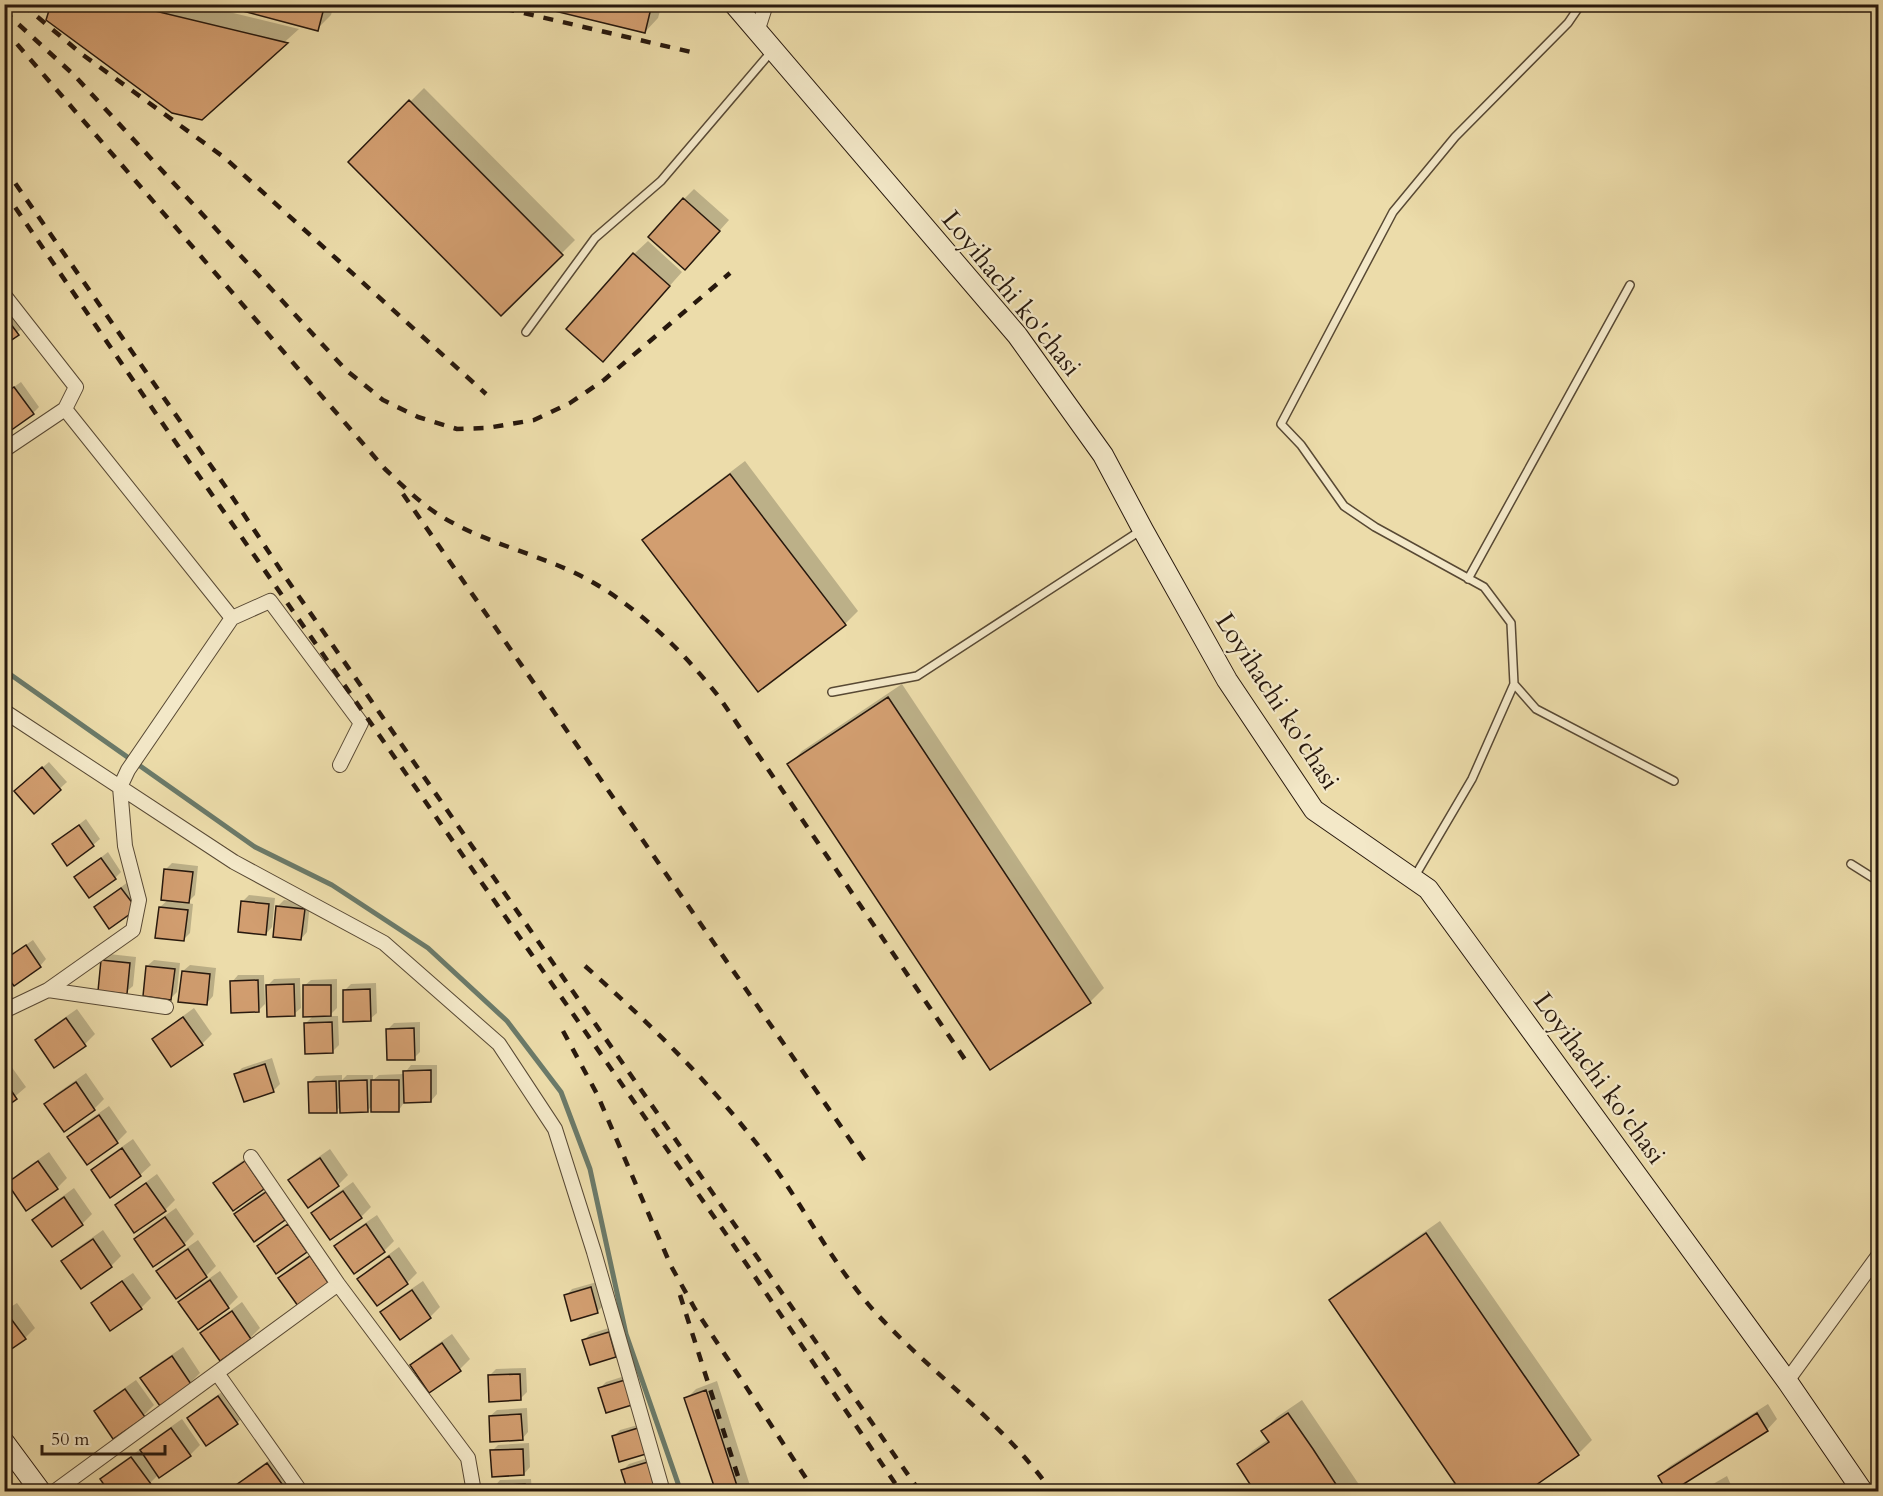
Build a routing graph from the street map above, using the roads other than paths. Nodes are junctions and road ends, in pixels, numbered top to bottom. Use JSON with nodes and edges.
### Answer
{"nodes":[{"id":1,"x":734,"y":4,"type":"edge"},
{"id":2,"x":766,"y":4,"type":"edge"},
{"id":3,"x":1581,"y":4,"type":"edge"},
{"id":4,"x":757,"y":32,"type":"junction"},
{"id":5,"x":772,"y":50,"type":"junction"},
{"id":6,"x":1630,"y":285,"type":"dead end"},
{"id":7,"x":4,"y":295,"type":"edge"},
{"id":8,"x":526,"y":332,"type":"dead end"},
{"id":9,"x":65,"y":409,"type":"junction"},
{"id":10,"x":4,"y":450,"type":"edge"},
{"id":11,"x":1143,"y":530,"type":"junction"},
{"id":12,"x":1468,"y":579,"type":"junction"},
{"id":13,"x":232,"y":618,"type":"junction"},
{"id":14,"x":1514,"y":684,"type":"junction"},
{"id":15,"x":832,"y":692,"type":"dead end"},
{"id":16,"x":4,"y":711,"type":"edge"},
{"id":17,"x":340,"y":765,"type":"dead end"},
{"id":18,"x":1674,"y":781,"type":"dead end"},
{"id":19,"x":120,"y":787,"type":"junction"},
{"id":20,"x":1851,"y":864,"type":"dead end"},
{"id":21,"x":1413,"y":879,"type":"junction"},
{"id":22,"x":1878,"y":881,"type":"edge"},
{"id":23,"x":48,"y":990,"type":"junction"},
{"id":24,"x":166,"y":1007,"type":"dead end"},
{"id":25,"x":4,"y":1011,"type":"edge"},
{"id":26,"x":251,"y":1157,"type":"dead end"},
{"id":27,"x":1878,"y":1256,"type":"edge"},
{"id":28,"x":338,"y":1284,"type":"junction"},
{"id":29,"x":217,"y":1373,"type":"junction"},
{"id":30,"x":1787,"y":1381,"type":"junction"},
{"id":31,"x":4,"y":1442,"type":"edge"},
{"id":32,"x":41,"y":1491,"type":"edge"},
{"id":33,"x":54,"y":1491,"type":"edge"},
{"id":34,"x":301,"y":1491,"type":"edge"},
{"id":35,"x":474,"y":1491,"type":"edge"},
{"id":36,"x":663,"y":1491,"type":"edge"},
{"id":37,"x":1863,"y":1491,"type":"edge"}],
"edges":[{"from":1,"to":4,"type":"street","name":"Loyihachi ko'chasi"},
{"from":2,"to":4,"type":"street"},
{"from":3,"to":12,"type":"lane"},
{"from":4,"to":5,"type":"street","name":"Loyihachi ko'chasi"},
{"from":5,"to":8,"type":"lane"},
{"from":5,"to":11,"type":"street","name":"Loyihachi ko'chasi"},
{"from":6,"to":12,"type":"lane"},
{"from":7,"to":9,"type":"street"},
{"from":9,"to":10,"type":"street"},
{"from":9,"to":13,"type":"street"},
{"from":11,"to":15,"type":"lane"},
{"from":11,"to":21,"type":"street","name":"Loyihachi ko'chasi"},
{"from":12,"to":14,"type":"lane"},
{"from":13,"to":17,"type":"street"},
{"from":13,"to":19,"type":"street"},
{"from":14,"to":18,"type":"lane"},
{"from":14,"to":21,"type":"lane"},
{"from":16,"to":19,"type":"street"},
{"from":19,"to":23,"type":"street"},
{"from":19,"to":36,"type":"street"},
{"from":20,"to":22,"type":"lane"},
{"from":21,"to":30,"type":"street","name":"Loyihachi ko'chasi"},
{"from":23,"to":24,"type":"street"},
{"from":23,"to":25,"type":"street"},
{"from":26,"to":28,"type":"street"},
{"from":27,"to":30,"type":"street"},
{"from":28,"to":29,"type":"street"},
{"from":28,"to":35,"type":"street"},
{"from":29,"to":33,"type":"street"},
{"from":29,"to":34,"type":"street"},
{"from":30,"to":37,"type":"street","name":"Loyihachi ko'chasi"},
{"from":31,"to":32,"type":"street"}]}
